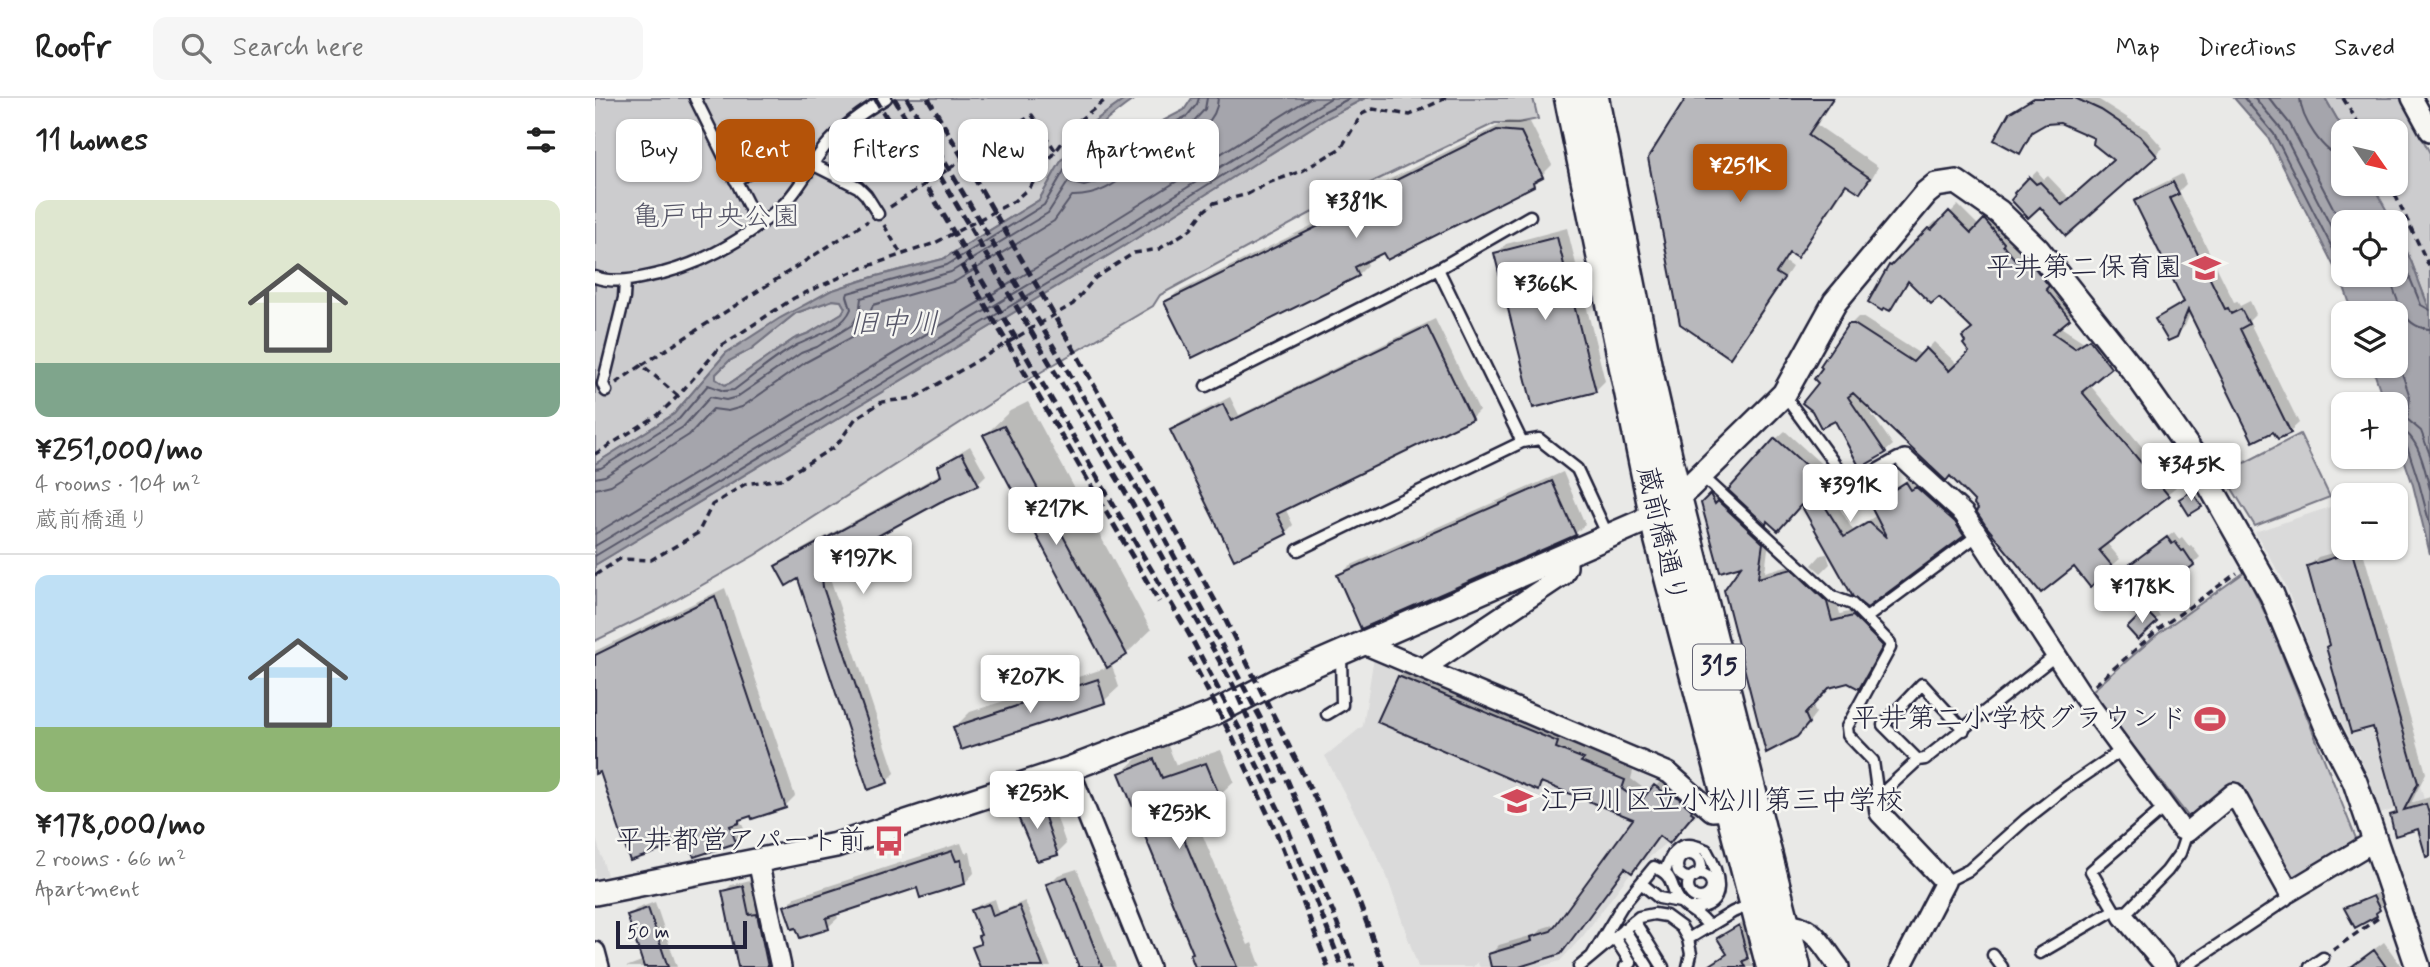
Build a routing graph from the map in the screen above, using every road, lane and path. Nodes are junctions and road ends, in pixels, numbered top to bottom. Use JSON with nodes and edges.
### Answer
{"nodes":[{"id":1,"x":695,"y":98,"type":"edge"},
{"id":2,"x":886,"y":98,"type":"edge"},
{"id":3,"x":1108,"y":98,"type":"edge"},
{"id":4,"x":1446,"y":98,"type":"edge"},
{"id":5,"x":1570,"y":98,"type":"edge"},
{"id":6,"x":1594,"y":98,"type":"edge"},
{"id":7,"x":2343,"y":98,"type":"edge"},
{"id":8,"x":2412,"y":98,"type":"edge"},
{"id":9,"x":2356,"y":119,"type":"edge"},
{"id":10,"x":2430,"y":131,"type":"edge"},
{"id":11,"x":716,"y":140,"type":"edge"},
{"id":12,"x":1055,"y":150,"type":"junction"},
{"id":13,"x":815,"y":161,"type":"edge"},
{"id":14,"x":815,"y":165,"type":"edge"},
{"id":15,"x":737,"y":182,"type":"edge"},
{"id":16,"x":800,"y":182,"type":"edge"},
{"id":17,"x":2396,"y":196,"type":"edge"},
{"id":18,"x":878,"y":214,"type":"junction"},
{"id":19,"x":1530,"y":216,"type":"dead end"},
{"id":20,"x":758,"y":225,"type":"junction"},
{"id":21,"x":892,"y":239,"type":"dead end"},
{"id":22,"x":901,"y":254,"type":"junction"},
{"id":23,"x":2430,"y":268,"type":"edge"},
{"id":24,"x":1438,"y":269,"type":"junction"},
{"id":25,"x":595,"y":277,"type":"edge"},
{"id":26,"x":625,"y":281,"type":"junction"},
{"id":27,"x":642,"y":366,"type":"junction"},
{"id":28,"x":1635,"y":367,"type":"junction"},
{"id":29,"x":1206,"y":386,"type":"dead end"},
{"id":30,"x":606,"y":390,"type":"joint"},
{"id":31,"x":1784,"y":394,"type":"junction"},
{"id":32,"x":678,"y":396,"type":"junction"},
{"id":33,"x":1522,"y":442,"type":"junction"},
{"id":34,"x":595,"y":454,"type":"edge"},
{"id":35,"x":1905,"y":460,"type":"joint"},
{"id":36,"x":1701,"y":475,"type":"junction"},
{"id":37,"x":1665,"y":505,"type":"junction"},
{"id":38,"x":1979,"y":535,"type":"junction"},
{"id":39,"x":1608,"y":537,"type":"junction"},
{"id":40,"x":1298,"y":550,"type":"dead end"},
{"id":41,"x":1567,"y":555,"type":"junction"},
{"id":42,"x":2255,"y":561,"type":"junction"},
{"id":43,"x":595,"y":575,"type":"edge"},
{"id":44,"x":1866,"y":618,"type":"junction"},
{"id":45,"x":1364,"y":644,"type":"junction"},
{"id":46,"x":1341,"y":654,"type":"junction"},
{"id":47,"x":2056,"y":655,"type":"junction"},
{"id":48,"x":1424,"y":668,"type":"junction"},
{"id":49,"x":2082,"y":695,"type":"junction"},
{"id":50,"x":1327,"y":714,"type":"dead end"},
{"id":51,"x":1965,"y":730,"type":"junction"},
{"id":52,"x":2122,"y":750,"type":"junction"},
{"id":53,"x":1917,"y":760,"type":"junction"},
{"id":54,"x":1069,"y":769,"type":"junction"},
{"id":55,"x":1878,"y":797,"type":"junction"},
{"id":56,"x":2164,"y":808,"type":"junction"},
{"id":57,"x":1731,"y":810,"type":"junction"},
{"id":58,"x":2187,"y":832,"type":"junction"},
{"id":59,"x":2374,"y":841,"type":"junction"},
{"id":60,"x":1704,"y":857,"type":"junction"},
{"id":61,"x":758,"y":860,"type":"junction"},
{"id":62,"x":1665,"y":872,"type":"junction"},
{"id":63,"x":1695,"y":876,"type":"junction"},
{"id":64,"x":1945,"y":882,"type":"junction"},
{"id":65,"x":1641,"y":883,"type":"junction"},
{"id":66,"x":1689,"y":891,"type":"junction"},
{"id":67,"x":2289,"y":892,"type":"junction"},
{"id":68,"x":595,"y":893,"type":"edge"},
{"id":69,"x":1659,"y":898,"type":"junction"},
{"id":70,"x":1683,"y":902,"type":"junction"},
{"id":71,"x":1755,"y":902,"type":"junction"},
{"id":72,"x":2397,"y":904,"type":"junction"},
{"id":73,"x":2118,"y":913,"type":"junction"},
{"id":74,"x":1654,"y":914,"type":"junction"},
{"id":75,"x":1634,"y":921,"type":"junction"},
{"id":76,"x":1783,"y":923,"type":"junction"},
{"id":77,"x":1709,"y":927,"type":"junction"},
{"id":78,"x":1624,"y":929,"type":"junction"},
{"id":79,"x":1615,"y":937,"type":"junction"},
{"id":80,"x":1688,"y":939,"type":"junction"},
{"id":81,"x":595,"y":952,"type":"edge"},
{"id":82,"x":2040,"y":953,"type":"dead end"},
{"id":83,"x":1993,"y":955,"type":"dead end"},
{"id":84,"x":1593,"y":956,"type":"junction"},
{"id":85,"x":2323,"y":958,"type":"joint"},
{"id":86,"x":599,"y":967,"type":"edge"},
{"id":87,"x":781,"y":967,"type":"edge"},
{"id":88,"x":1149,"y":967,"type":"edge"},
{"id":89,"x":1580,"y":967,"type":"edge"},
{"id":90,"x":1625,"y":967,"type":"edge"},
{"id":91,"x":1648,"y":967,"type":"edge"},
{"id":92,"x":1663,"y":967,"type":"edge"},
{"id":93,"x":1688,"y":967,"type":"edge"},
{"id":94,"x":1772,"y":967,"type":"edge"},
{"id":95,"x":1795,"y":967,"type":"edge"},
{"id":96,"x":1839,"y":967,"type":"edge"},
{"id":97,"x":1901,"y":967,"type":"edge"},
{"id":98,"x":2002,"y":967,"type":"edge"},
{"id":99,"x":2166,"y":967,"type":"edge"},
{"id":100,"x":2185,"y":967,"type":"edge"},
{"id":101,"x":2310,"y":967,"type":"edge"},
{"id":102,"x":2419,"y":967,"type":"edge"}],
"edges":[{"from":1,"to":11,"type":"lane"},
{"from":2,"to":13,"type":"lane"},
{"from":3,"to":12,"type":"path"},
{"from":4,"to":43,"type":"path"},
{"from":5,"to":28,"type":"main road","name":"蔵前橋通り","number":"315"},
{"from":6,"to":28,"type":"main road","name":"蔵前橋通り","number":"315"},
{"from":7,"to":9,"type":"path"},
{"from":8,"to":10,"type":"street"},
{"from":12,"to":18,"type":"path"},
{"from":12,"to":22,"type":"path"},
{"from":14,"to":18,"type":"lane"},
{"from":15,"to":20,"type":"lane"},
{"from":16,"to":20,"type":"lane"},
{"from":17,"to":23,"type":"path"},
{"from":18,"to":27,"type":"path"},
{"from":19,"to":24,"type":"lane"},
{"from":20,"to":26,"type":"lane"},
{"from":21,"to":22,"type":"path"},
{"from":22,"to":32,"type":"path"},
{"from":24,"to":29,"type":"lane"},
{"from":24,"to":33,"type":"lane"},
{"from":25,"to":26,"type":"lane"},
{"from":26,"to":30,"type":"lane"},
{"from":27,"to":30,"type":"path"},
{"from":27,"to":32,"type":"path"},
{"from":28,"to":37,"type":"main road","name":"蔵前橋通り","number":"315"},
{"from":31,"to":35,"type":"lane"},
{"from":31,"to":36,"type":"street"},
{"from":31,"to":42,"type":"street"},
{"from":32,"to":34,"type":"path"},
{"from":33,"to":39,"type":"lane"},
{"from":33,"to":40,"type":"lane"},
{"from":35,"to":38,"type":"street"},
{"from":36,"to":37,"type":"street"},
{"from":36,"to":44,"type":"lane"},
{"from":37,"to":39,"type":"street"},
{"from":37,"to":57,"type":"main road","name":"蔵前橋通り","number":"315"},
{"from":37,"to":76,"type":"main road","name":"蔵前橋通り","number":"315"},
{"from":38,"to":44,"type":"lane"},
{"from":38,"to":47,"type":"street"},
{"from":39,"to":41,"type":"street"},
{"from":41,"to":45,"type":"street"},
{"from":41,"to":48,"type":"street"},
{"from":42,"to":49,"type":"path"},
{"from":42,"to":59,"type":"street"},
{"from":44,"to":55,"type":"lane"},
{"from":45,"to":46,"type":"street"},
{"from":45,"to":48,"type":"street"},
{"from":46,"to":50,"type":"lane"},
{"from":46,"to":54,"type":"street"},
{"from":47,"to":49,"type":"street"},
{"from":47,"to":51,"type":"lane"},
{"from":48,"to":57,"type":"street"},
{"from":49,"to":52,"type":"street"},
{"from":51,"to":53,"type":"lane"},
{"from":51,"to":53,"type":"lane"},
{"from":52,"to":56,"type":"street"},
{"from":52,"to":64,"type":"lane"},
{"from":53,"to":55,"type":"lane"},
{"from":54,"to":61,"type":"street"},
{"from":54,"to":88,"type":"street"},
{"from":55,"to":64,"type":"street"},
{"from":56,"to":58,"type":"street"},
{"from":56,"to":73,"type":"lane"},
{"from":57,"to":71,"type":"main road","name":"蔵前橋通り","number":"315"},
{"from":58,"to":67,"type":"street"},
{"from":58,"to":73,"type":"lane"},
{"from":59,"to":67,"type":"street"},
{"from":59,"to":72,"type":"street"},
{"from":60,"to":62,"type":"lane"},
{"from":60,"to":63,"type":"lane"},
{"from":60,"to":63,"type":"lane"},
{"from":60,"to":70,"type":"lane"},
{"from":61,"to":68,"type":"street"},
{"from":61,"to":87,"type":"street"},
{"from":62,"to":65,"type":"lane"},
{"from":62,"to":70,"type":"lane"},
{"from":63,"to":66,"type":"lane"},
{"from":63,"to":66,"type":"lane"},
{"from":64,"to":97,"type":"street"},
{"from":65,"to":69,"type":"lane"},
{"from":65,"to":84,"type":"lane"},
{"from":66,"to":70,"type":"lane"},
{"from":67,"to":100,"type":"lane"},
{"from":69,"to":70,"type":"lane"},
{"from":69,"to":74,"type":"lane"},
{"from":70,"to":77,"type":"lane"},
{"from":71,"to":77,"type":"lane"},
{"from":71,"to":94,"type":"main road","name":"蔵前橋通り","number":"315"},
{"from":72,"to":85,"type":"path"},
{"from":72,"to":102,"type":"street"},
{"from":73,"to":82,"type":"lane"},
{"from":73,"to":99,"type":"street"},
{"from":74,"to":75,"type":"lane"},
{"from":74,"to":80,"type":"lane"},
{"from":75,"to":78,"type":"lane"},
{"from":75,"to":92,"type":"lane"},
{"from":76,"to":95,"type":"main road","name":"蔵前橋通り","number":"315"},
{"from":76,"to":96,"type":"street"},
{"from":77,"to":80,"type":"lane"},
{"from":78,"to":79,"type":"lane"},
{"from":78,"to":91,"type":"lane"},
{"from":79,"to":84,"type":"lane"},
{"from":79,"to":90,"type":"lane"},
{"from":80,"to":93,"type":"lane"},
{"from":81,"to":86,"type":"street"},
{"from":83,"to":98,"type":"lane"},
{"from":84,"to":89,"type":"lane"},
{"from":85,"to":101,"type":"lane"}]}
